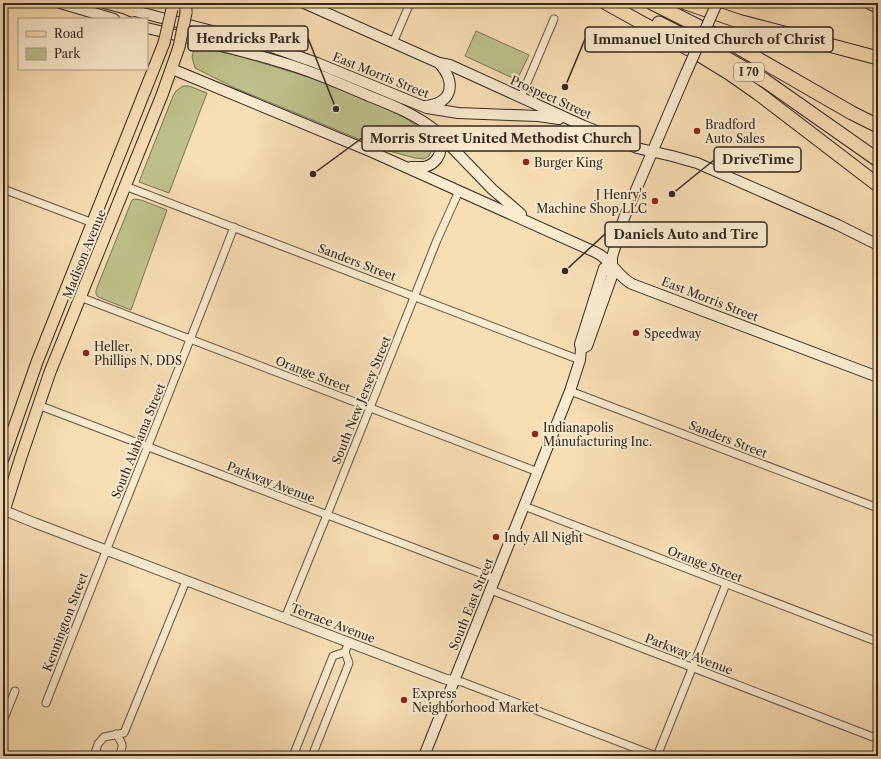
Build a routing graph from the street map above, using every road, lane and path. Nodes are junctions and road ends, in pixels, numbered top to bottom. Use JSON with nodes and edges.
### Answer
{"nodes":[{"id":1,"x":60,"y":3,"type":"edge"},
{"id":2,"x":104,"y":3,"type":"edge"},
{"id":3,"x":115,"y":3,"type":"edge"},
{"id":4,"x":304,"y":3,"type":"edge"},
{"id":5,"x":410,"y":3,"type":"edge"},
{"id":6,"x":606,"y":3,"type":"edge"},
{"id":7,"x":609,"y":3,"type":"edge"},
{"id":8,"x":652,"y":3,"type":"edge"},
{"id":9,"x":686,"y":3,"type":"edge"},
{"id":10,"x":717,"y":3,"type":"edge"},
{"id":11,"x":871,"y":3,"type":"edge"},
{"id":12,"x":172,"y":6,"type":"edge"},
{"id":13,"x":878,"y":6,"type":"edge"},
{"id":14,"x":186,"y":8,"type":"edge"},
{"id":15,"x":132,"y":11,"type":"junction"},
{"id":16,"x":111,"y":18,"type":"edge"},
{"id":17,"x":554,"y":19,"type":"dead end"},
{"id":18,"x":148,"y":28,"type":"edge"},
{"id":19,"x":393,"y":43,"type":"junction"},
{"id":20,"x":878,"y":58,"type":"edge"},
{"id":21,"x":438,"y":63,"type":"junction"},
{"id":22,"x":172,"y":68,"type":"junction"},
{"id":23,"x":521,"y":97,"type":"junction"},
{"id":24,"x":419,"y":105,"type":"junction"},
{"id":25,"x":405,"y":112,"type":"junction"},
{"id":26,"x":584,"y":126,"type":"junction"},
{"id":27,"x":878,"y":126,"type":"edge"},
{"id":28,"x":652,"y":151,"type":"junction"},
{"id":29,"x":878,"y":160,"type":"edge"},
{"id":30,"x":405,"y":167,"type":"junction"},
{"id":31,"x":878,"y":185,"type":"edge"},
{"id":32,"x":125,"y":186,"type":"junction"},
{"id":33,"x":3,"y":189,"type":"edge"},
{"id":34,"x":459,"y":191,"type":"junction"},
{"id":35,"x":93,"y":223,"type":"junction"},
{"id":36,"x":234,"y":227,"type":"junction"},
{"id":37,"x":542,"y":228,"type":"junction"},
{"id":38,"x":878,"y":245,"type":"edge"},
{"id":39,"x":611,"y":264,"type":"junction"},
{"id":40,"x":414,"y":296,"type":"junction"},
{"id":41,"x":80,"y":297,"type":"junction"},
{"id":42,"x":191,"y":340,"type":"junction"},
{"id":43,"x":580,"y":360,"type":"junction"},
{"id":44,"x":878,"y":377,"type":"edge"},
{"id":45,"x":570,"y":391,"type":"junction"},
{"id":46,"x":38,"y":405,"type":"junction"},
{"id":47,"x":370,"y":408,"type":"junction"},
{"id":48,"x":148,"y":446,"type":"junction"},
{"id":49,"x":3,"y":459,"type":"edge"},
{"id":50,"x":538,"y":472,"type":"junction"},
{"id":51,"x":524,"y":506,"type":"junction"},
{"id":52,"x":878,"y":508,"type":"edge"},
{"id":53,"x":3,"y":512,"type":"edge"},
{"id":54,"x":327,"y":515,"type":"junction"},
{"id":55,"x":106,"y":550,"type":"junction"},
{"id":56,"x":496,"y":579,"type":"junction"},
{"id":57,"x":186,"y":581,"type":"junction"},
{"id":58,"x":726,"y":584,"type":"junction"},
{"id":59,"x":491,"y":590,"type":"junction"},
{"id":60,"x":285,"y":618,"type":"junction"},
{"id":61,"x":349,"y":642,"type":"junction"},
{"id":62,"x":878,"y":642,"type":"edge"},
{"id":63,"x":345,"y":652,"type":"junction"},
{"id":64,"x":693,"y":667,"type":"junction"},
{"id":65,"x":454,"y":681,"type":"junction"},
{"id":66,"x":15,"y":691,"type":"dead end"},
{"id":67,"x":46,"y":703,"type":"dead end"},
{"id":68,"x":3,"y":720,"type":"edge"},
{"id":69,"x":116,"y":734,"type":"junction"},
{"id":70,"x":878,"y":739,"type":"edge"},
{"id":71,"x":94,"y":756,"type":"edge"},
{"id":72,"x":119,"y":756,"type":"edge"},
{"id":73,"x":293,"y":756,"type":"edge"},
{"id":74,"x":312,"y":756,"type":"edge"},
{"id":75,"x":424,"y":756,"type":"edge"},
{"id":76,"x":656,"y":756,"type":"edge"}],
"edges":[{"from":1,"to":16,"type":"main road"},
{"from":2,"to":15,"type":"main road","name":"East Morris Street"},
{"from":3,"to":15,"type":"main road"},
{"from":4,"to":19,"type":"main road","name":"Prospect Street"},
{"from":5,"to":19,"type":"street"},
{"from":6,"to":31,"type":"highway"},
{"from":7,"to":29,"type":"highway","number":"I 70"},
{"from":8,"to":27,"type":"highway","number":"I 70"},
{"from":9,"to":20,"type":"highway"},
{"from":10,"to":28,"type":"main road","name":"South East Street","bridge":true},
{"from":11,"to":13,"type":"highway"},
{"from":12,"to":35,"type":"main road","name":"Madison Avenue","bridge":true},
{"from":14,"to":22,"type":"main road","name":"Madison Avenue","bridge":true},
{"from":15,"to":24,"type":"main road","name":"East Morris Street"},
{"from":17,"to":23,"type":"street"},
{"from":18,"to":25,"type":"main road","name":"East Morris Street"},
{"from":19,"to":21,"type":"main road","name":"Prospect Street"},
{"from":21,"to":23,"type":"main road","name":"Prospect Street"},
{"from":21,"to":24,"type":"main road"},
{"from":22,"to":30,"type":"main road","name":"East Morris Street"},
{"from":22,"to":32,"type":"main road","name":"Madison Avenue"},
{"from":23,"to":26,"type":"main road","name":"Prospect Street"},
{"from":24,"to":26,"type":"main road","name":"East Morris Street"},
{"from":25,"to":30,"type":"main road"},
{"from":25,"to":37,"type":"main road","name":"East Morris Street"},
{"from":26,"to":28,"type":"main road","name":"Prospect Street"},
{"from":28,"to":38,"type":"main road","name":"Prospect Street"},
{"from":28,"to":39,"type":"main road","name":"South East Street"},
{"from":30,"to":34,"type":"main road","name":"East Morris Street"},
{"from":32,"to":36,"type":"street","name":"Sanders Street"},
{"from":32,"to":41,"type":"main road","name":"Madison Avenue"},
{"from":33,"to":35,"type":"street"},
{"from":34,"to":37,"type":"main road","name":"East Morris Street"},
{"from":34,"to":40,"type":"street","name":"South New Jersey Street"},
{"from":35,"to":49,"type":"main road","name":"Madison Avenue"},
{"from":36,"to":40,"type":"street","name":"Sanders Street"},
{"from":36,"to":42,"type":"street","name":"South Alabama Street"},
{"from":37,"to":39,"type":"main road","name":"East Morris Street"},
{"from":39,"to":43,"type":"main road","name":"South East Street"},
{"from":39,"to":44,"type":"main road","name":"East Morris Street"},
{"from":40,"to":43,"type":"street","name":"Sanders Street"},
{"from":40,"to":47,"type":"street","name":"South New Jersey Street"},
{"from":41,"to":42,"type":"street","name":"Orange Street"},
{"from":41,"to":46,"type":"main road","name":"Madison Avenue"},
{"from":42,"to":47,"type":"street","name":"Orange Street"},
{"from":42,"to":48,"type":"street","name":"South Alabama Street"},
{"from":43,"to":45,"type":"main road","name":"South East Street"},
{"from":45,"to":50,"type":"main road","name":"South East Street"},
{"from":45,"to":52,"type":"street","name":"Sanders Street"},
{"from":46,"to":48,"type":"street","name":"Parkway Avenue"},
{"from":46,"to":53,"type":"main road","name":"Madison Avenue"},
{"from":47,"to":50,"type":"street","name":"Orange Street"},
{"from":47,"to":54,"type":"street","name":"South New Jersey Street"},
{"from":48,"to":54,"type":"street","name":"Parkway Avenue"},
{"from":48,"to":55,"type":"street","name":"South Alabama Street"},
{"from":50,"to":51,"type":"main road","name":"South East Street"},
{"from":51,"to":56,"type":"main road","name":"South East Street"},
{"from":51,"to":58,"type":"street","name":"Orange Street"},
{"from":53,"to":55,"type":"street","name":"Terrace Avenue"},
{"from":54,"to":56,"type":"street","name":"Parkway Avenue"},
{"from":54,"to":60,"type":"street","name":"South New Jersey Street"},
{"from":55,"to":57,"type":"street","name":"Terrace Avenue"},
{"from":55,"to":67,"type":"street","name":"Kennington Street"},
{"from":56,"to":59,"type":"main road","name":"South East Street"},
{"from":57,"to":60,"type":"street","name":"Terrace Avenue"},
{"from":57,"to":69,"type":"street"},
{"from":58,"to":62,"type":"street","name":"Orange Street"},
{"from":58,"to":64,"type":"street"},
{"from":59,"to":64,"type":"street","name":"Parkway Avenue"},
{"from":59,"to":65,"type":"main road","name":"South East Street"},
{"from":60,"to":61,"type":"street","name":"Terrace Avenue"},
{"from":61,"to":63,"type":"street"},
{"from":61,"to":65,"type":"street","name":"Terrace Avenue"},
{"from":63,"to":73,"type":"street"},
{"from":63,"to":74,"type":"street"},
{"from":64,"to":70,"type":"street","name":"Parkway Avenue"},
{"from":64,"to":76,"type":"street"},
{"from":65,"to":75,"type":"main road","name":"South East Street"},
{"from":65,"to":76,"type":"street","name":"Terrace Avenue"},
{"from":66,"to":68,"type":"street"},
{"from":69,"to":71,"type":"street"},
{"from":69,"to":72,"type":"street"}]}
